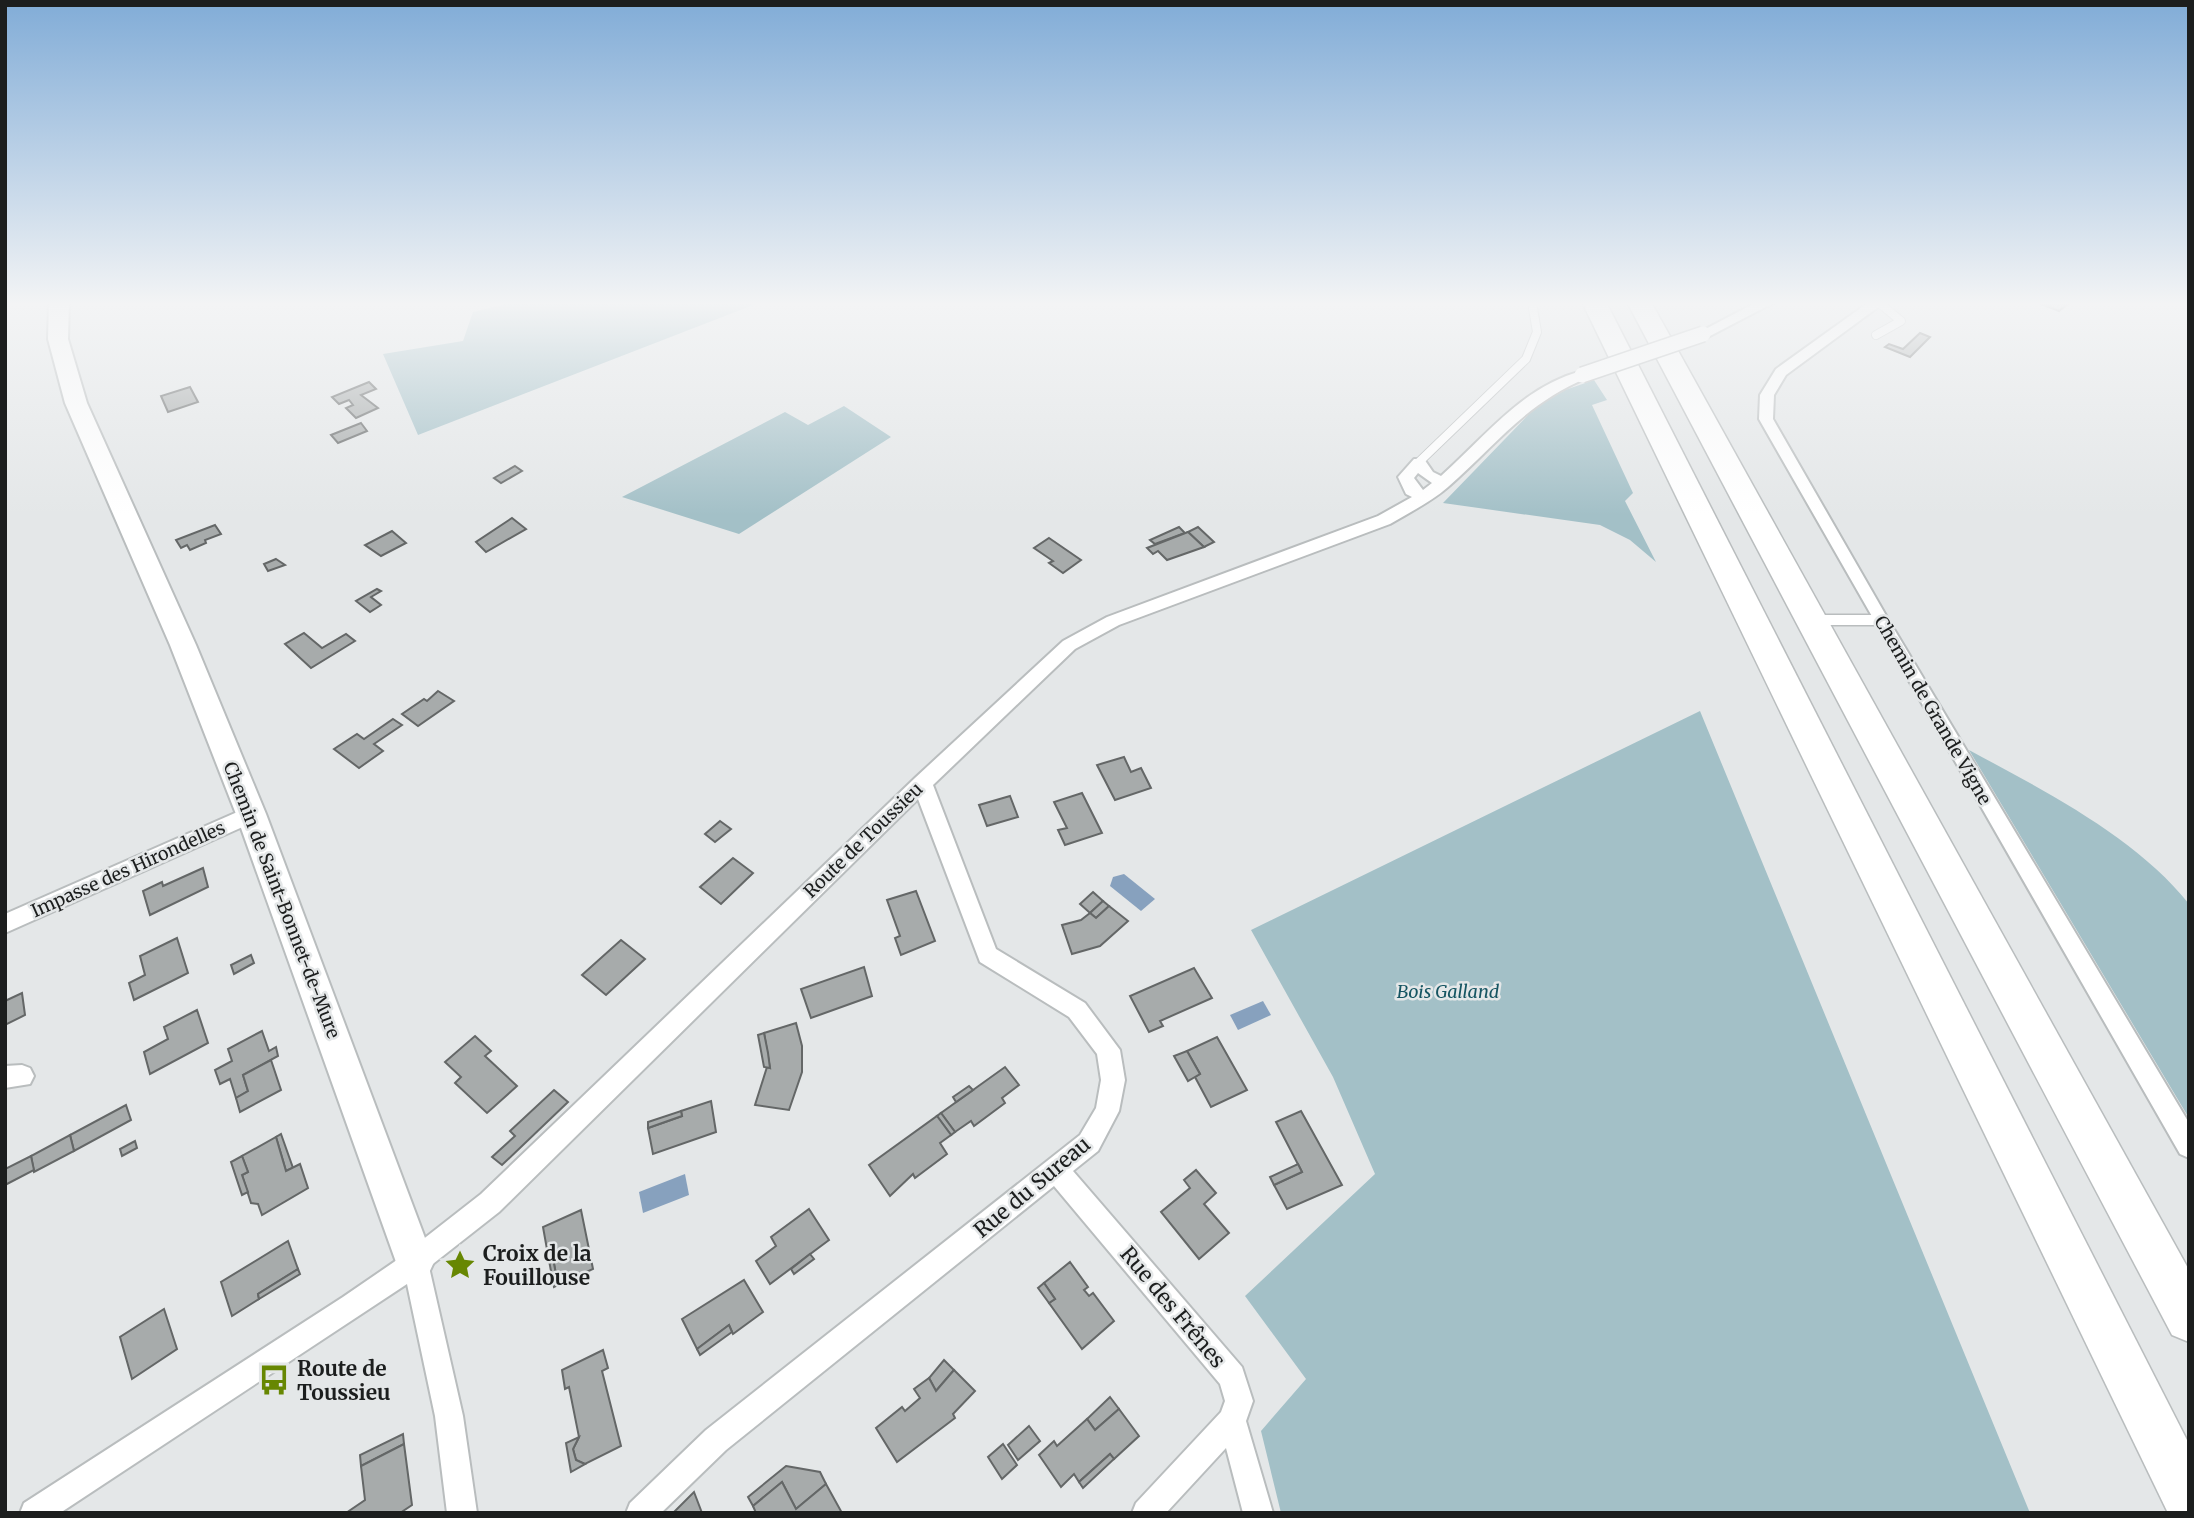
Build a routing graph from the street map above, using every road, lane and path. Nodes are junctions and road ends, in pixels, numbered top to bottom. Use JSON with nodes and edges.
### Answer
{"nodes":[{"id":1,"x":68,"y":373,"type":"edge"},
{"id":2,"x":1513,"y":373,"type":"edge"},
{"id":3,"x":1588,"y":373,"type":"edge"},
{"id":4,"x":1629,"y":373,"type":"edge"},
{"id":5,"x":1678,"y":373,"type":"edge"},
{"id":6,"x":1780,"y":373,"type":"edge"},
{"id":7,"x":1419,"y":462,"type":"junction"},
{"id":8,"x":1443,"y":483,"type":"junction"},
{"id":9,"x":1425,"y":498,"type":"junction"},
{"id":10,"x":1812,"y":620,"type":"junction"},
{"id":11,"x":1880,"y":620,"type":"junction"},
{"id":12,"x":922,"y":783,"type":"junction"},
{"id":13,"x":251,"y":814,"type":"junction"},
{"id":14,"x":5,"y":924,"type":"edge"},
{"id":15,"x":2189,"y":1146,"type":"edge"},
{"id":16,"x":1056,"y":1171,"type":"junction"},
{"id":17,"x":415,"y":1262,"type":"junction"},
{"id":18,"x":2189,"y":1318,"type":"edge"},
{"id":19,"x":1232,"y":1421,"type":"junction"},
{"id":20,"x":2189,"y":1500,"type":"edge"},
{"id":21,"x":34,"y":1513,"type":"edge"},
{"id":22,"x":462,"y":1513,"type":"edge"},
{"id":23,"x":640,"y":1513,"type":"edge"},
{"id":24,"x":1146,"y":1513,"type":"edge"},
{"id":25,"x":1258,"y":1513,"type":"edge"}],
"edges":[{"from":1,"to":13,"type":"street","name":"Chemin de Saint-Bonnet-de-Mure"},
{"from":2,"to":7,"type":"lane"},
{"from":3,"to":8,"type":"street","name":"Route de Toussieu","bridge":true},
{"from":4,"to":20,"type":"highway"},
{"from":5,"to":10,"type":"highway"},
{"from":6,"to":11,"type":"street","name":"Chemin de Grande Vigne"},
{"from":7,"to":8,"type":"street"},
{"from":7,"to":9,"type":"street"},
{"from":8,"to":9,"type":"street","name":"Route de Toussieu"},
{"from":9,"to":12,"type":"street","name":"Route de Toussieu"},
{"from":10,"to":11,"type":"lane"},
{"from":10,"to":18,"type":"highway"},
{"from":11,"to":15,"type":"street","name":"Chemin de Grande Vigne"},
{"from":12,"to":16,"type":"street","name":"Rue du Sureau"},
{"from":12,"to":17,"type":"street","name":"Route de Toussieu"},
{"from":13,"to":14,"type":"street","name":"Impasse des Hirondelles"},
{"from":13,"to":17,"type":"street","name":"Chemin de Saint-Bonnet-de-Mure"},
{"from":16,"to":19,"type":"street","name":"Rue des Frênes"},
{"from":16,"to":23,"type":"street","name":"Rue du Sureau"},
{"from":17,"to":21,"type":"street","name":"Route de Toussieu"},
{"from":17,"to":22,"type":"street","name":"Chemin de Saint-Bonnet-de-Mure"},
{"from":19,"to":24,"type":"street"},
{"from":19,"to":25,"type":"street"}]}
